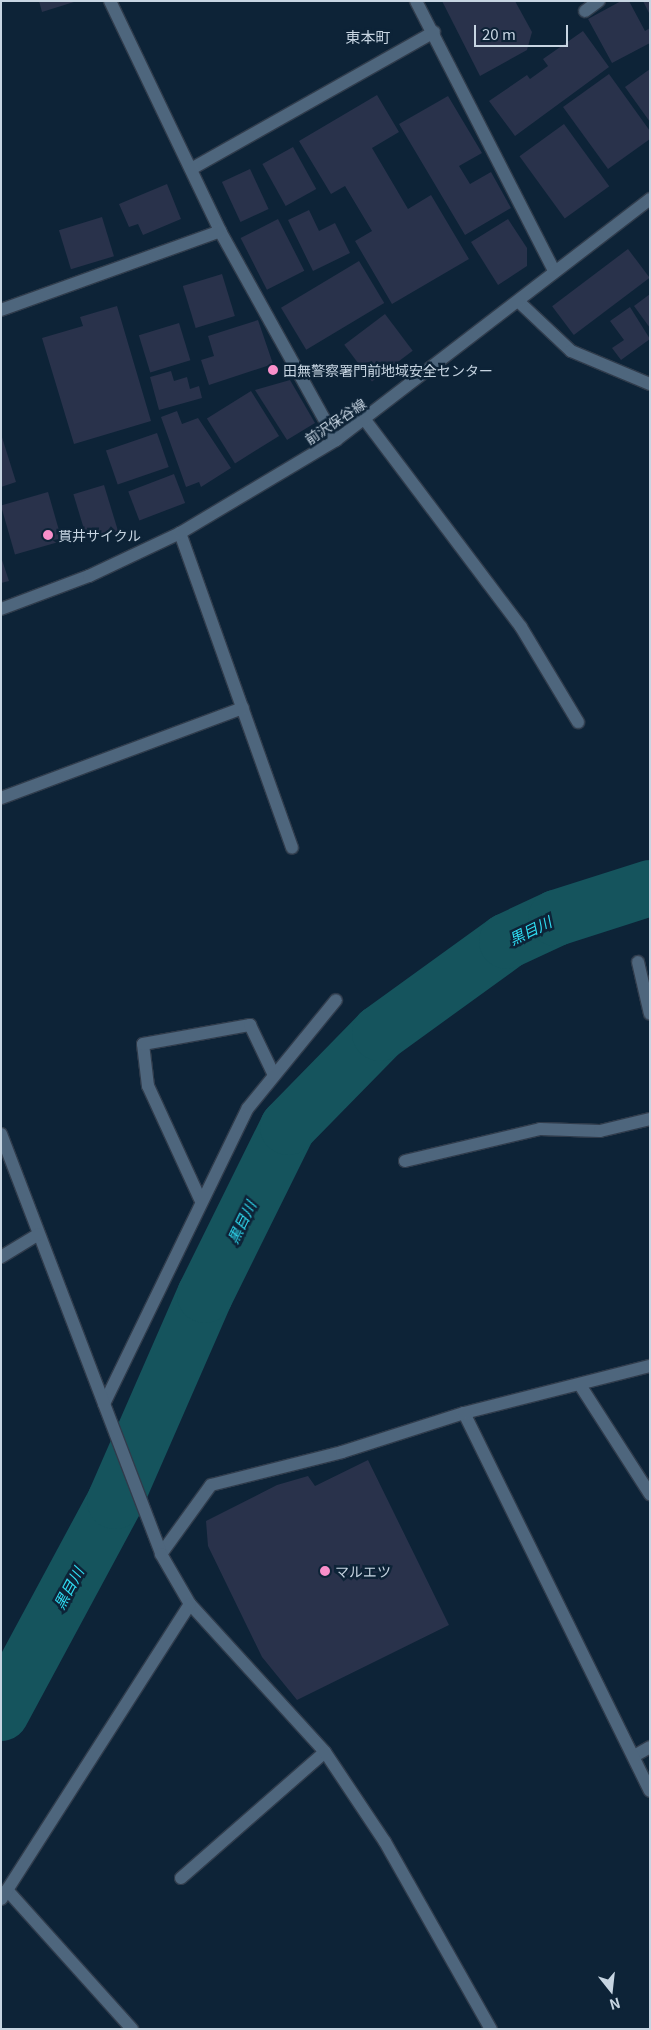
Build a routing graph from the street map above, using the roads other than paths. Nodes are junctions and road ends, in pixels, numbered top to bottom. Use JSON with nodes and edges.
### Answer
{"nodes":[{"id":1,"x":110,"y":1,"type":"edge"},
{"id":2,"x":416,"y":1,"type":"edge"},
{"id":3,"x":599,"y":1,"type":"edge"},
{"id":4,"x":585,"y":12,"type":"dead end"},
{"id":5,"x":434,"y":32,"type":"junction"},
{"id":6,"x":191,"y":168,"type":"junction"},
{"id":7,"x":650,"y":199,"type":"edge"},
{"id":8,"x":220,"y":231,"type":"junction"},
{"id":9,"x":554,"y":272,"type":"junction"},
{"id":10,"x":518,"y":301,"type":"junction"},
{"id":11,"x":1,"y":310,"type":"edge"},
{"id":12,"x":650,"y":384,"type":"edge"},
{"id":13,"x":366,"y":420,"type":"junction"},
{"id":14,"x":336,"y":440,"type":"junction"},
{"id":15,"x":180,"y":533,"type":"junction"},
{"id":16,"x":1,"y":609,"type":"edge"},
{"id":17,"x":243,"y":708,"type":"junction"},
{"id":18,"x":578,"y":722,"type":"dead end"},
{"id":19,"x":1,"y":798,"type":"edge"},
{"id":20,"x":292,"y":848,"type":"dead end"},
{"id":21,"x":638,"y":962,"type":"dead end"},
{"id":22,"x":336,"y":1000,"type":"dead end"},
{"id":23,"x":650,"y":1014,"type":"edge"},
{"id":24,"x":273,"y":1073,"type":"junction"},
{"id":25,"x":650,"y":1119,"type":"edge"},
{"id":26,"x":1,"y":1134,"type":"edge"},
{"id":27,"x":405,"y":1161,"type":"dead end"},
{"id":28,"x":200,"y":1199,"type":"junction"},
{"id":29,"x":39,"y":1234,"type":"junction"},
{"id":30,"x":1,"y":1257,"type":"edge"},
{"id":31,"x":650,"y":1366,"type":"edge"},
{"id":32,"x":580,"y":1385,"type":"junction"},
{"id":33,"x":104,"y":1404,"type":"junction"},
{"id":34,"x":464,"y":1413,"type":"junction"},
{"id":35,"x":650,"y":1494,"type":"edge"},
{"id":36,"x":161,"y":1554,"type":"junction"},
{"id":37,"x":190,"y":1604,"type":"junction"},
{"id":38,"x":650,"y":1747,"type":"edge"},
{"id":39,"x":326,"y":1752,"type":"junction"},
{"id":40,"x":634,"y":1756,"type":"junction"},
{"id":41,"x":650,"y":1791,"type":"edge"},
{"id":42,"x":181,"y":1878,"type":"dead end"},
{"id":43,"x":4,"y":1894,"type":"edge"},
{"id":44,"x":132,"y":2029,"type":"edge"},
{"id":45,"x":491,"y":2029,"type":"edge"}],
"edges":[{"from":1,"to":6,"type":"street"},
{"from":2,"to":5,"type":"street"},
{"from":3,"to":4,"type":"street"},
{"from":5,"to":6,"type":"street"},
{"from":5,"to":9,"type":"street"},
{"from":6,"to":8,"type":"street"},
{"from":7,"to":9,"type":"street","name":"前沢保谷線"},
{"from":8,"to":11,"type":"street"},
{"from":8,"to":14,"type":"street"},
{"from":9,"to":10,"type":"street","name":"前沢保谷線"},
{"from":10,"to":12,"type":"street"},
{"from":10,"to":13,"type":"street","name":"前沢保谷線"},
{"from":13,"to":14,"type":"street","name":"前沢保谷線"},
{"from":13,"to":18,"type":"street"},
{"from":14,"to":15,"type":"street","name":"前沢保谷線"},
{"from":15,"to":16,"type":"street","name":"前沢保谷線"},
{"from":15,"to":17,"type":"street"},
{"from":17,"to":19,"type":"street"},
{"from":17,"to":20,"type":"street"},
{"from":21,"to":23,"type":"street"},
{"from":22,"to":24,"type":"street"},
{"from":24,"to":28,"type":"street"},
{"from":24,"to":28,"type":"street"},
{"from":25,"to":27,"type":"street"},
{"from":26,"to":29,"type":"street"},
{"from":28,"to":33,"type":"street"},
{"from":29,"to":30,"type":"street"},
{"from":29,"to":33,"type":"street"},
{"from":31,"to":32,"type":"street"},
{"from":32,"to":34,"type":"street"},
{"from":32,"to":35,"type":"street"},
{"from":33,"to":36,"type":"street"},
{"from":34,"to":36,"type":"street"},
{"from":34,"to":40,"type":"street"},
{"from":36,"to":37,"type":"street"},
{"from":37,"to":39,"type":"street"},
{"from":37,"to":43,"type":"street"},
{"from":38,"to":40,"type":"street"},
{"from":39,"to":42,"type":"street"},
{"from":39,"to":45,"type":"street"},
{"from":40,"to":41,"type":"street"},
{"from":43,"to":44,"type":"street"}]}
